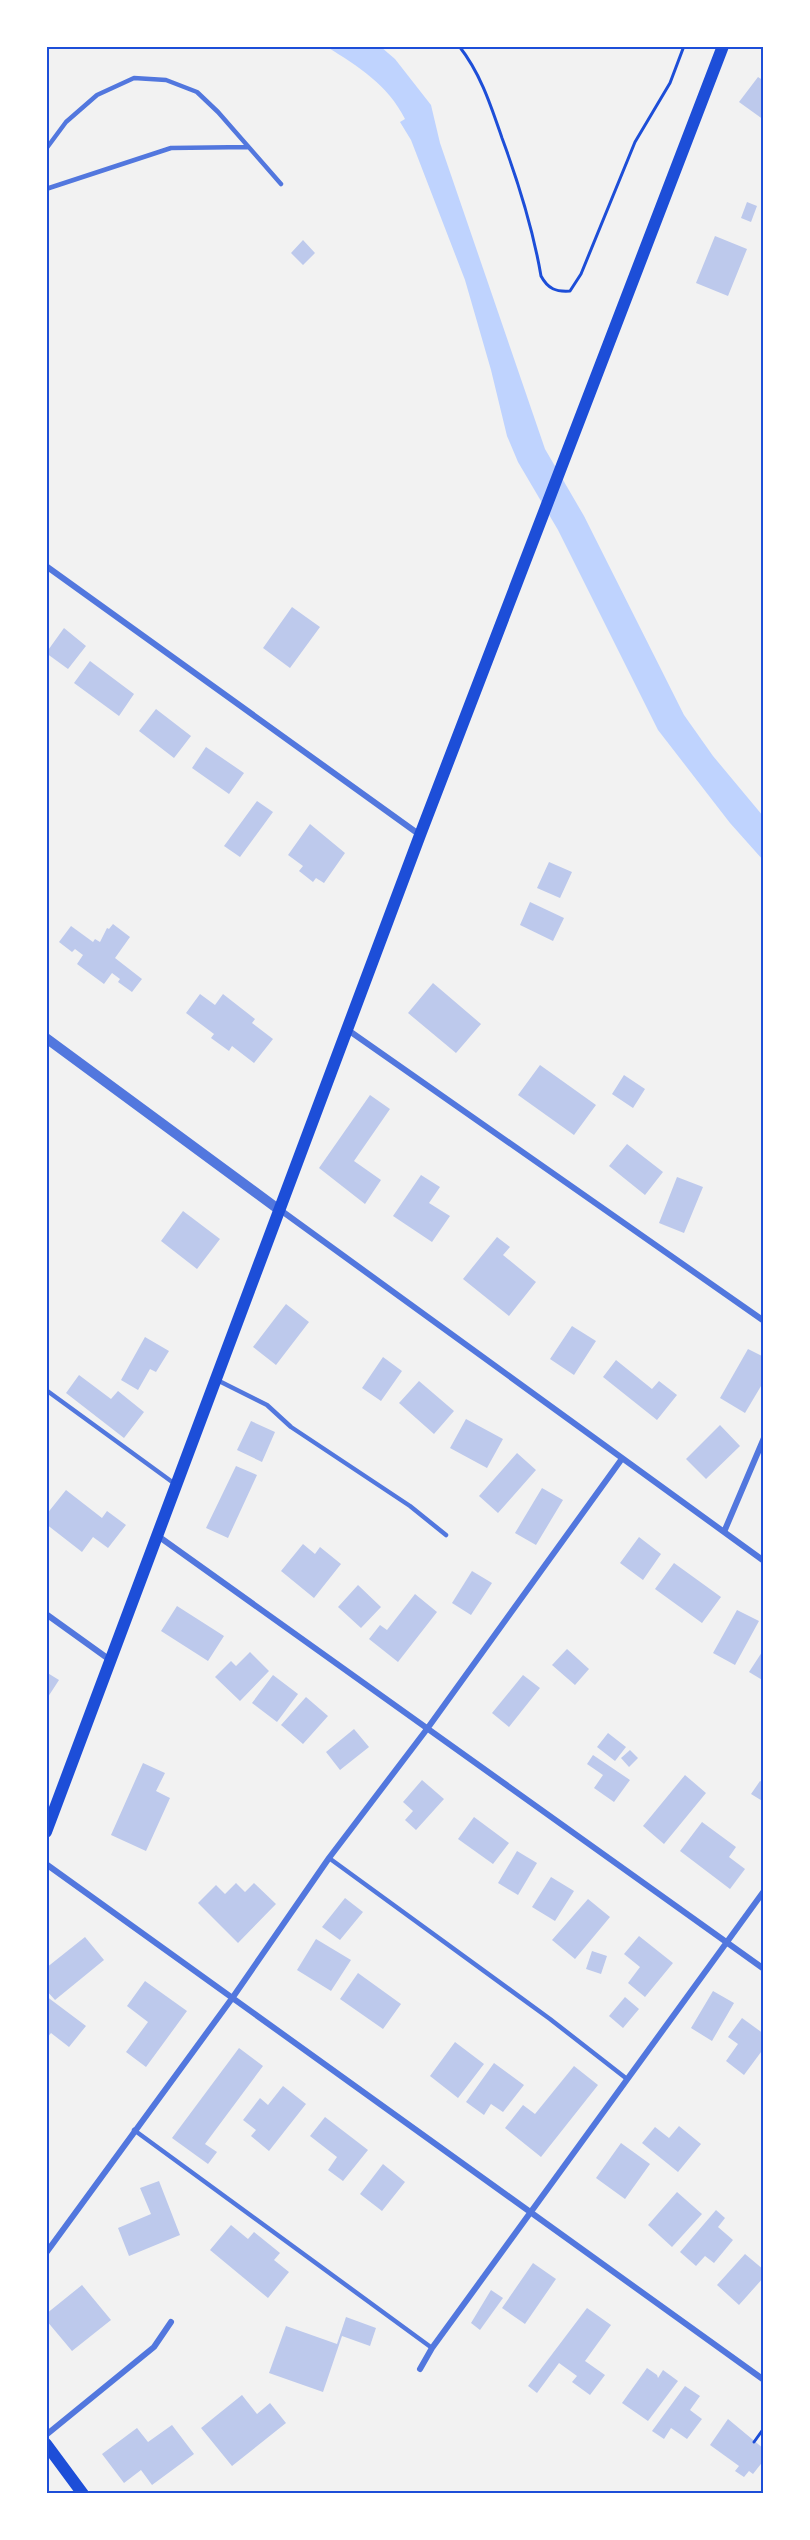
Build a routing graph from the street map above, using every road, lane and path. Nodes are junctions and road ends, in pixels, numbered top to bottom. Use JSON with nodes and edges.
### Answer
{"nodes":[{"id":1,"x":459,"y":46,"type":"edge"},
{"id":2,"x":684,"y":46,"type":"edge"},
{"id":3,"x":723,"y":46,"type":"edge"},
{"id":4,"x":248,"y":147,"type":"junction"},
{"id":5,"x":46,"y":149,"type":"edge"},
{"id":6,"x":281,"y":184,"type":"dead end"},
{"id":7,"x":46,"y":189,"type":"edge"},
{"id":8,"x":46,"y":566,"type":"edge"},
{"id":9,"x":420,"y":835,"type":"junction"},
{"id":10,"x":348,"y":1030,"type":"junction"},
{"id":11,"x":46,"y":1038,"type":"edge"},
{"id":12,"x":278,"y":1209,"type":"junction"},
{"id":13,"x":764,"y":1321,"type":"edge"},
{"id":14,"x":215,"y":1379,"type":"junction"},
{"id":15,"x":46,"y":1390,"type":"edge"},
{"id":16,"x":764,"y":1438,"type":"edge"},
{"id":17,"x":621,"y":1460,"type":"junction"},
{"id":18,"x":175,"y":1484,"type":"junction"},
{"id":19,"x":724,"y":1532,"type":"junction"},
{"id":20,"x":446,"y":1535,"type":"dead end"},
{"id":21,"x":157,"y":1536,"type":"junction"},
{"id":22,"x":764,"y":1561,"type":"edge"},
{"id":23,"x":46,"y":1614,"type":"edge"},
{"id":24,"x":110,"y":1660,"type":"junction"},
{"id":25,"x":427,"y":1729,"type":"junction"},
{"id":26,"x":46,"y":1832,"type":"edge"},
{"id":27,"x":329,"y":1858,"type":"junction"},
{"id":28,"x":46,"y":1864,"type":"edge"},
{"id":29,"x":764,"y":1891,"type":"edge"},
{"id":30,"x":728,"y":1943,"type":"junction"},
{"id":31,"x":764,"y":1969,"type":"edge"},
{"id":32,"x":232,"y":1997,"type":"junction"},
{"id":33,"x":627,"y":2079,"type":"junction"},
{"id":34,"x":134,"y":2130,"type":"junction"},
{"id":35,"x":530,"y":2213,"type":"junction"},
{"id":36,"x":46,"y":2253,"type":"edge"},
{"id":37,"x":171,"y":2322,"type":"dead end"},
{"id":38,"x":432,"y":2348,"type":"junction"},
{"id":39,"x":420,"y":2369,"type":"dead end"},
{"id":40,"x":764,"y":2380,"type":"edge"},
{"id":41,"x":764,"y":2428,"type":"edge"},
{"id":42,"x":46,"y":2435,"type":"edge"},
{"id":43,"x":754,"y":2442,"type":"dead end"},
{"id":44,"x":46,"y":2444,"type":"edge"},
{"id":45,"x":83,"y":2493,"type":"edge"}],
"edges":[{"from":1,"to":2,"type":"path"},
{"from":3,"to":9,"type":"main road"},
{"from":4,"to":5,"type":"lane"},
{"from":4,"to":6,"type":"lane"},
{"from":4,"to":7,"type":"lane"},
{"from":8,"to":9,"type":"street"},
{"from":9,"to":10,"type":"main road"},
{"from":10,"to":12,"type":"main road"},
{"from":10,"to":13,"type":"street"},
{"from":11,"to":12,"type":"street"},
{"from":12,"to":14,"type":"main road"},
{"from":12,"to":17,"type":"street"},
{"from":14,"to":18,"type":"main road"},
{"from":14,"to":20,"type":"lane"},
{"from":15,"to":18,"type":"lane"},
{"from":16,"to":19,"type":"street"},
{"from":17,"to":19,"type":"street"},
{"from":17,"to":25,"type":"street"},
{"from":18,"to":21,"type":"main road"},
{"from":19,"to":22,"type":"street"},
{"from":21,"to":24,"type":"main road"},
{"from":21,"to":25,"type":"street"},
{"from":23,"to":24,"type":"street"},
{"from":24,"to":26,"type":"main road"},
{"from":25,"to":27,"type":"street"},
{"from":25,"to":30,"type":"street"},
{"from":27,"to":32,"type":"street"},
{"from":27,"to":33,"type":"lane"},
{"from":28,"to":32,"type":"street"},
{"from":29,"to":30,"type":"street"},
{"from":30,"to":31,"type":"street"},
{"from":30,"to":33,"type":"street"},
{"from":32,"to":34,"type":"street"},
{"from":32,"to":35,"type":"street"},
{"from":33,"to":35,"type":"street"},
{"from":34,"to":36,"type":"street"},
{"from":34,"to":38,"type":"lane"},
{"from":35,"to":38,"type":"street"},
{"from":35,"to":40,"type":"street"},
{"from":37,"to":42,"type":"street"},
{"from":38,"to":39,"type":"street"},
{"from":41,"to":43,"type":"path"},
{"from":44,"to":45,"type":"main road"}]}
